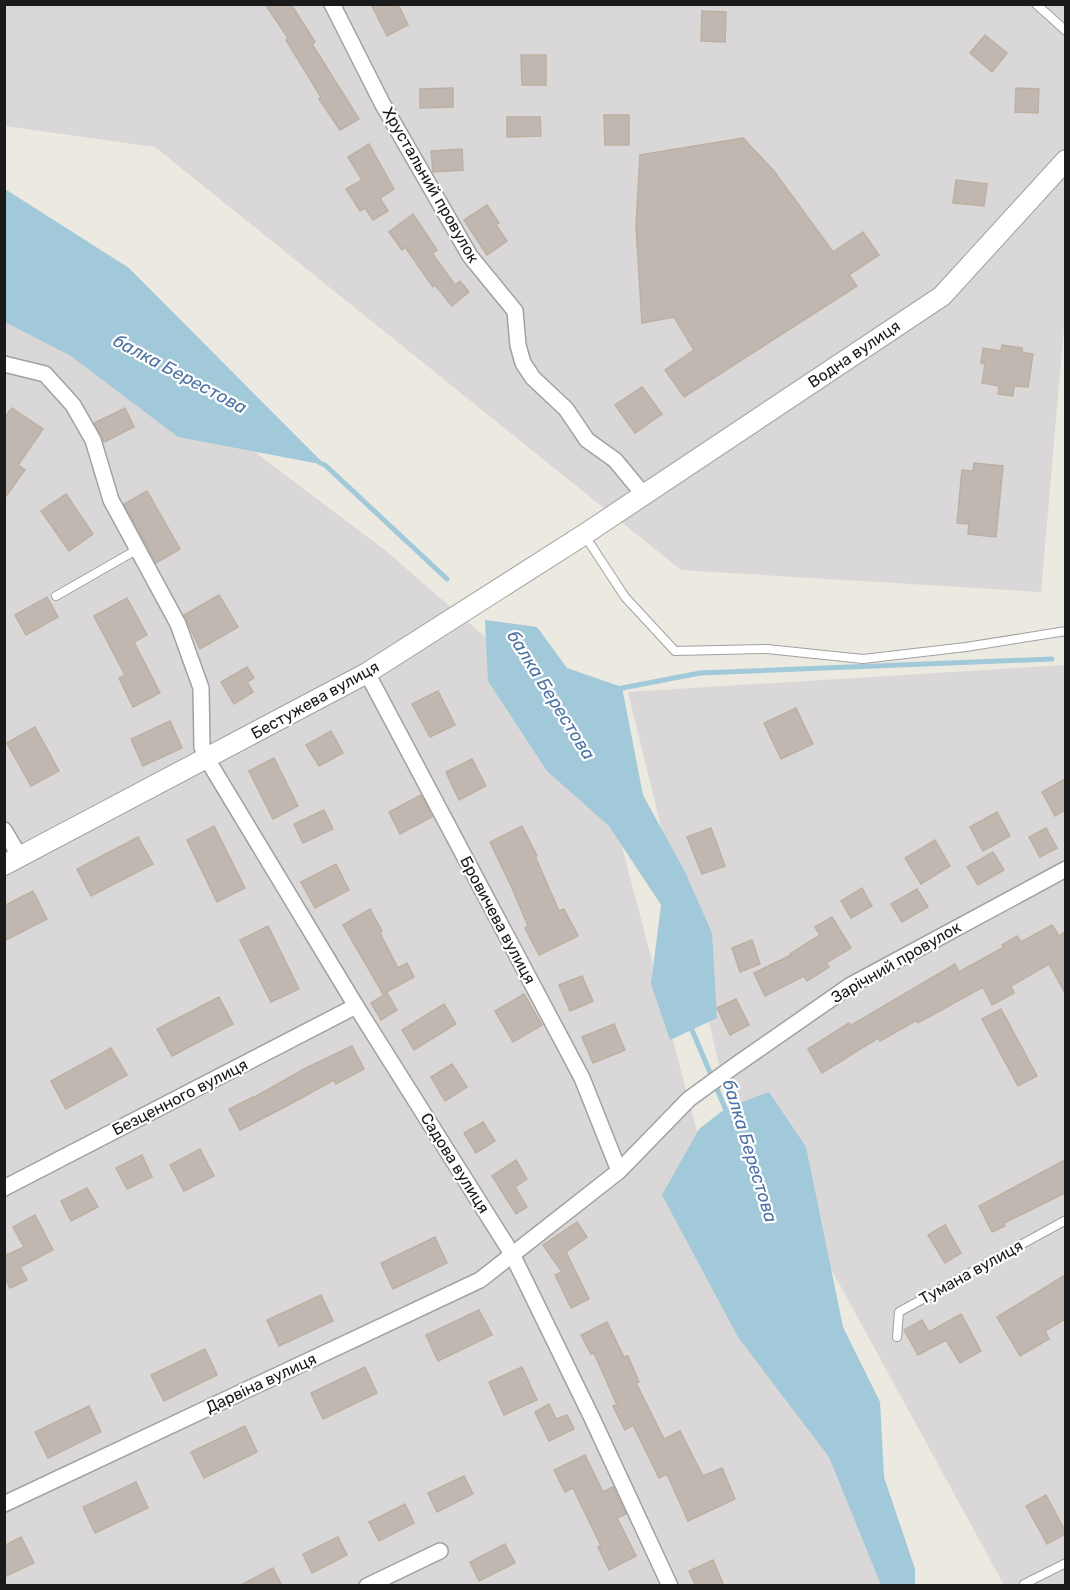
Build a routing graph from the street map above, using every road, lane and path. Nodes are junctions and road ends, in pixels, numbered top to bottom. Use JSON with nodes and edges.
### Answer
{"nodes":[{"id":1,"x":332,"y":4,"type":"edge"},
{"id":2,"x":1036,"y":4,"type":"edge"},
{"id":3,"x":1065,"y":31,"type":"edge"},
{"id":4,"x":1065,"y":160,"type":"edge"},
{"id":5,"x":4,"y":364,"type":"edge"},
{"id":6,"x":644,"y":495,"type":"junction"},
{"id":7,"x":614,"y":514,"type":"joint"},
{"id":8,"x":585,"y":534,"type":"junction"},
{"id":9,"x":138,"y":549,"type":"junction"},
{"id":10,"x":56,"y":596,"type":"dead end"},
{"id":11,"x":1065,"y":631,"type":"edge"},
{"id":12,"x":367,"y":673,"type":"junction"},
{"id":13,"x":207,"y":759,"type":"junction"},
{"id":14,"x":4,"y":830,"type":"edge"},
{"id":15,"x":12,"y":861,"type":"edge"},
{"id":16,"x":1065,"y":869,"type":"edge"},
{"id":17,"x":356,"y":1006,"type":"junction"},
{"id":18,"x":619,"y":1171,"type":"junction"},
{"id":19,"x":4,"y":1188,"type":"edge"},
{"id":20,"x":1065,"y":1220,"type":"edge"},
{"id":21,"x":512,"y":1254,"type":"junction"},
{"id":22,"x":897,"y":1337,"type":"dead end"},
{"id":23,"x":4,"y":1504,"type":"edge"},
{"id":24,"x":440,"y":1551,"type":"dead end"},
{"id":25,"x":1065,"y":1563,"type":"edge"},
{"id":26,"x":1024,"y":1584,"type":"edge"},
{"id":27,"x":368,"y":1586,"type":"edge"},
{"id":28,"x":670,"y":1586,"type":"edge"}],
"edges":[{"from":1,"to":6,"type":"street","name":"Хрустальний провулок"},
{"from":2,"to":3,"type":"lane"},
{"from":4,"to":6,"type":"street","name":"Водна вулиця"},
{"from":5,"to":9,"type":"street"},
{"from":6,"to":7,"type":"street","name":"Водна вулиця"},
{"from":7,"to":8,"type":"street","name":"Бестужева вулиця"},
{"from":8,"to":11,"type":"lane"},
{"from":8,"to":12,"type":"street","name":"Бестужева вулиця"},
{"from":9,"to":10,"type":"lane"},
{"from":9,"to":13,"type":"street"},
{"from":12,"to":13,"type":"street","name":"Бестужева вулиця"},
{"from":12,"to":18,"type":"street","name":"Бровичева вулиця"},
{"from":13,"to":15,"type":"street","name":"Бестужева вулиця"},
{"from":13,"to":17,"type":"street","name":"Садова вулиця"},
{"from":14,"to":15,"type":"street"},
{"from":16,"to":18,"type":"street","name":"Зарічний провулок"},
{"from":17,"to":19,"type":"street","name":"Безценного вулиця"},
{"from":17,"to":21,"type":"street","name":"Садова вулиця"},
{"from":18,"to":21,"type":"street","name":"Дарвіна вулиця"},
{"from":20,"to":22,"type":"lane","name":"Тумана вулиця"},
{"from":21,"to":23,"type":"street","name":"Дарвіна вулиця"},
{"from":21,"to":28,"type":"street","name":"Садова вулиця"},
{"from":24,"to":27,"type":"street"},
{"from":25,"to":26,"type":"lane"}]}
